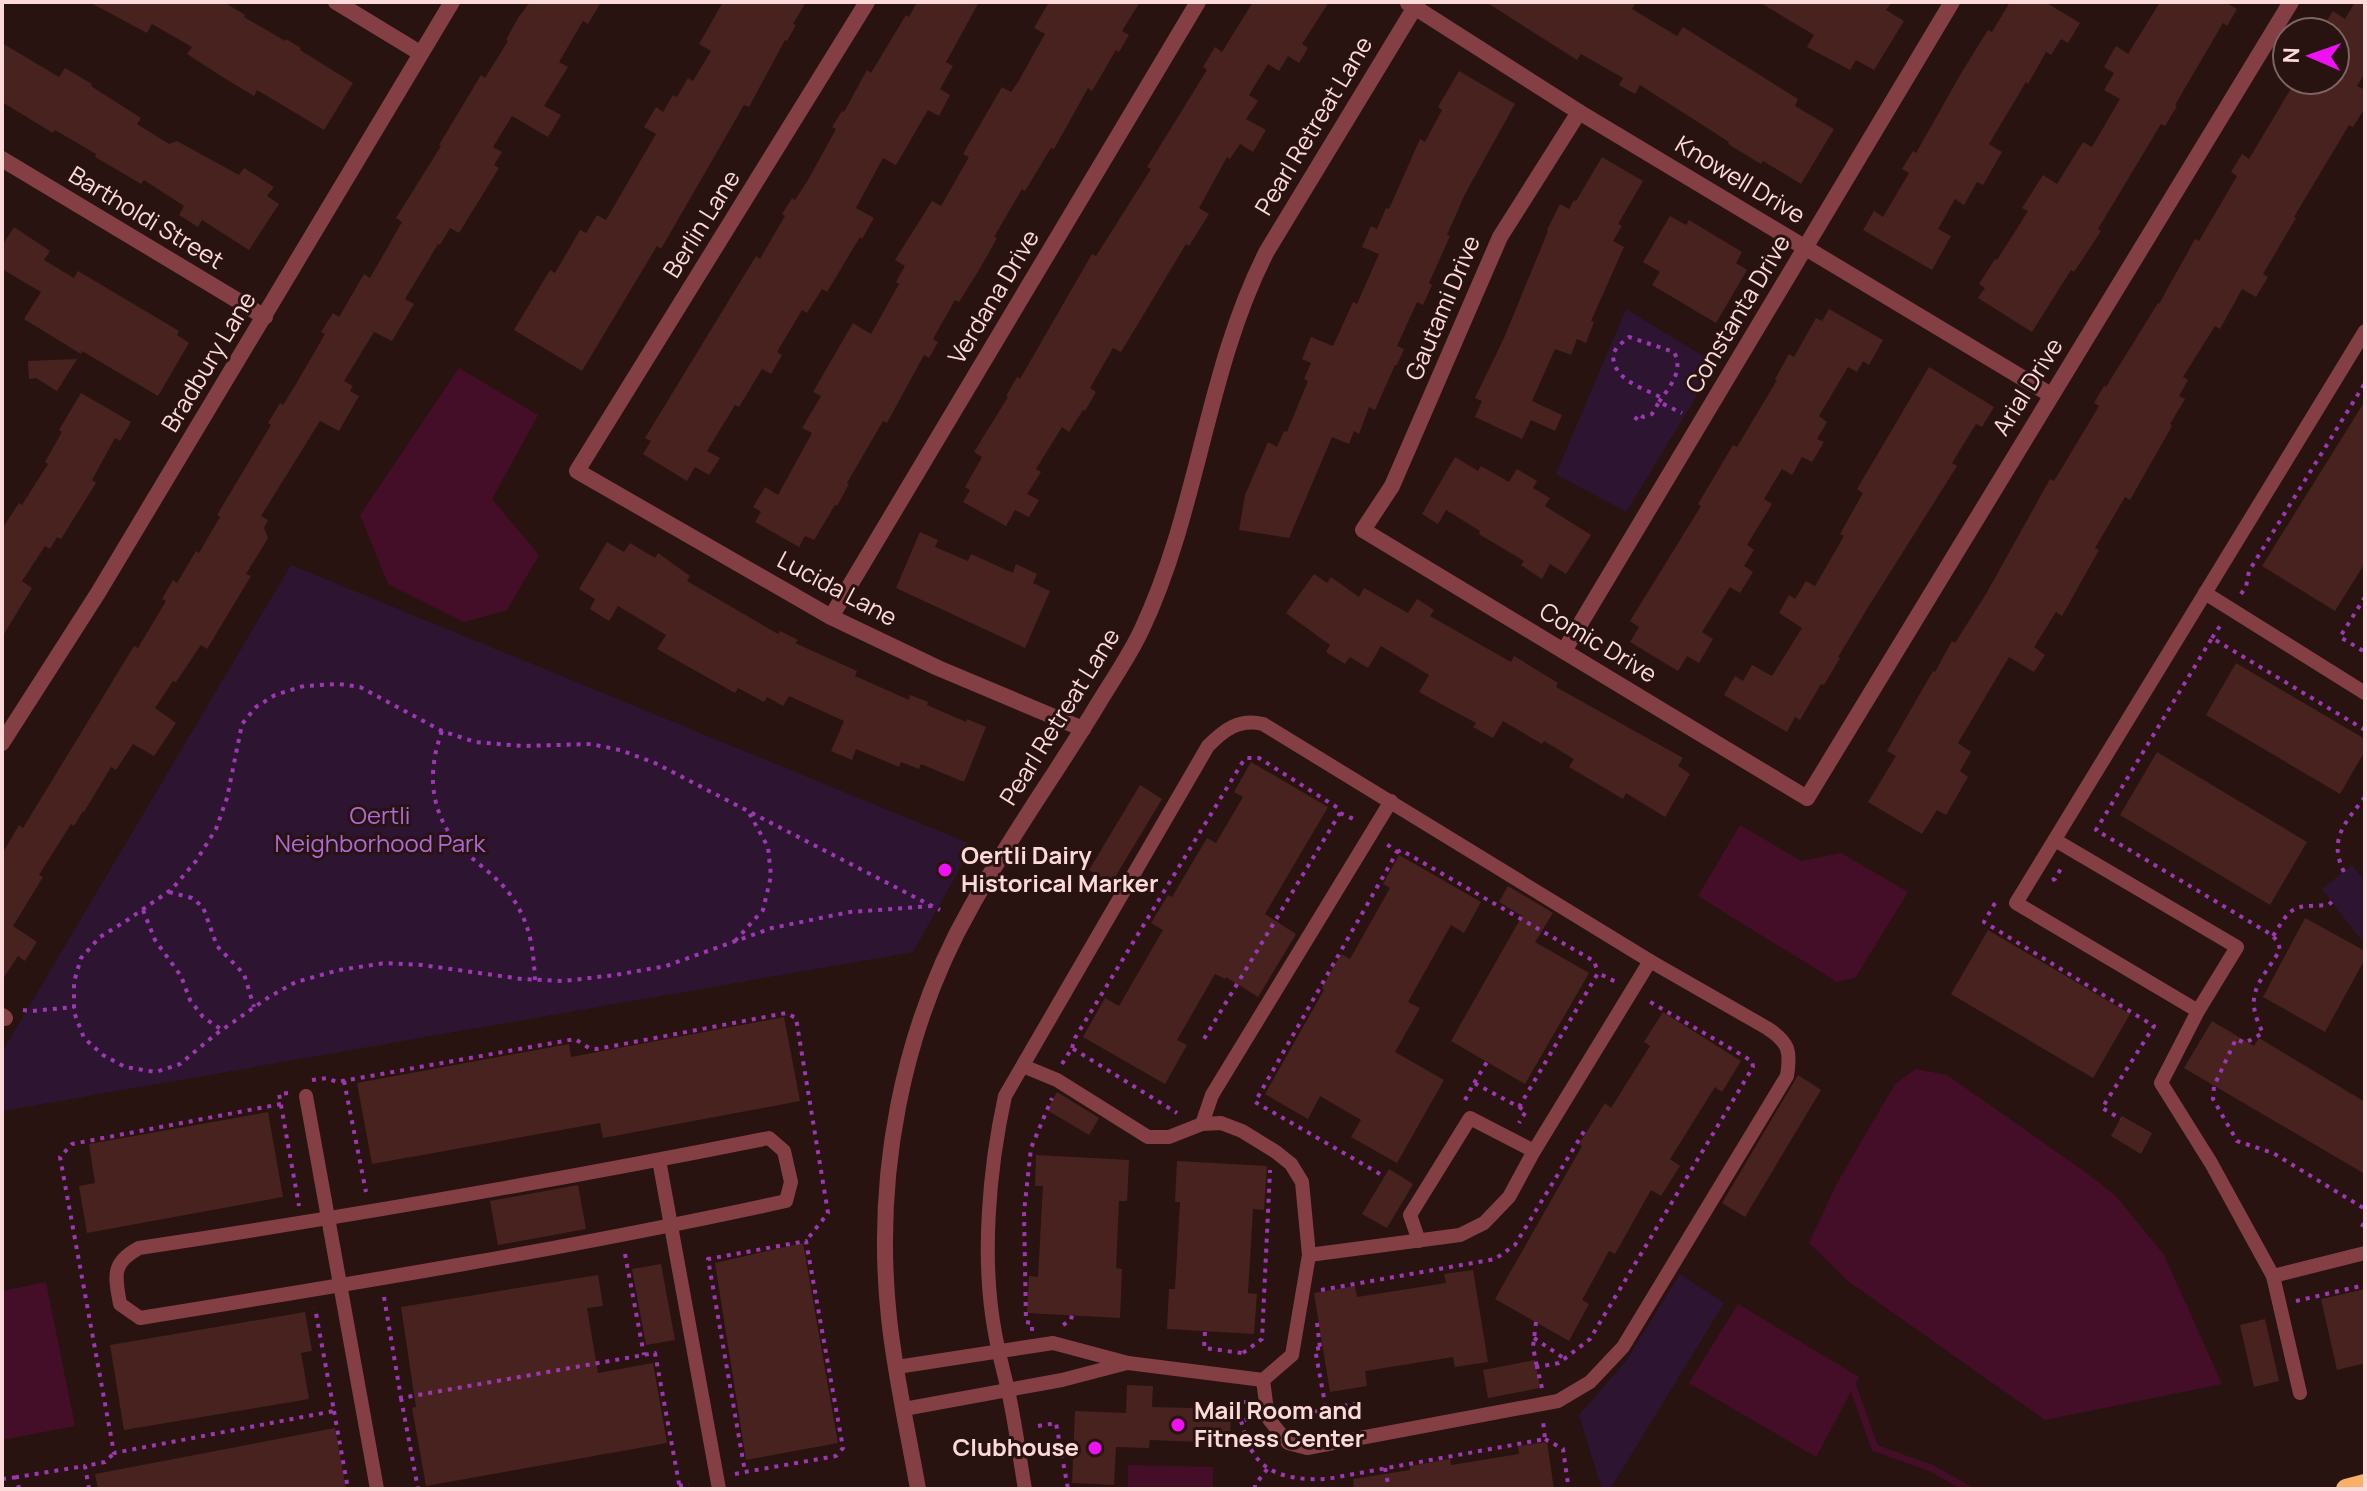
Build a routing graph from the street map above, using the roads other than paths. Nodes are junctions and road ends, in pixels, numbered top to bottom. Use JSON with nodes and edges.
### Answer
{"nodes":[{"id":1,"x":336,"y":2,"type":"edge"},
{"id":2,"x":452,"y":2,"type":"edge"},
{"id":3,"x":867,"y":2,"type":"edge"},
{"id":4,"x":1198,"y":2,"type":"edge"},
{"id":5,"x":1952,"y":2,"type":"edge"},
{"id":6,"x":2291,"y":2,"type":"edge"},
{"id":7,"x":1413,"y":4,"type":"edge"},
{"id":8,"x":420,"y":53,"type":"junction"},
{"id":9,"x":1579,"y":112,"type":"junction"},
{"id":10,"x":2,"y":159,"type":"edge"},
{"id":11,"x":1806,"y":247,"type":"junction"},
{"id":12,"x":265,"y":317,"type":"junction"},
{"id":13,"x":2365,"y":331,"type":"edge"},
{"id":14,"x":2051,"y":395,"type":"junction"},
{"id":15,"x":577,"y":471,"type":"joint"},
{"id":16,"x":1363,"y":530,"type":"joint"},
{"id":17,"x":2205,"y":593,"type":"junction"},
{"id":18,"x":831,"y":617,"type":"junction"},
{"id":19,"x":1564,"y":651,"type":"junction"},
{"id":20,"x":2365,"y":693,"type":"edge"},
{"id":21,"x":1083,"y":729,"type":"junction"},
{"id":22,"x":2,"y":743,"type":"edge"},
{"id":23,"x":1807,"y":798,"type":"joint"},
{"id":24,"x":1391,"y":801,"type":"junction"},
{"id":25,"x":2055,"y":840,"type":"junction"},
{"id":26,"x":1650,"y":961,"type":"junction"},
{"id":27,"x":2198,"y":1011,"type":"junction"},
{"id":28,"x":1023,"y":1066,"type":"junction"},
{"id":29,"x":306,"y":1096,"type":"dead end"},
{"id":30,"x":1202,"y":1124,"type":"junction"},
{"id":31,"x":1534,"y":1151,"type":"junction"},
{"id":32,"x":659,"y":1160,"type":"junction"},
{"id":33,"x":329,"y":1219,"type":"junction"},
{"id":34,"x":671,"y":1227,"type":"junction"},
{"id":35,"x":1419,"y":1241,"type":"junction"},
{"id":36,"x":2365,"y":1253,"type":"edge"},
{"id":37,"x":1309,"y":1255,"type":"junction"},
{"id":38,"x":2273,"y":1276,"type":"junction"},
{"id":39,"x":340,"y":1286,"type":"junction"},
{"id":40,"x":999,"y":1351,"type":"junction"},
{"id":41,"x":1128,"y":1363,"type":"junction"},
{"id":42,"x":897,"y":1367,"type":"junction"},
{"id":43,"x":1263,"y":1380,"type":"junction"},
{"id":44,"x":1008,"y":1389,"type":"junction"},
{"id":45,"x":2300,"y":1393,"type":"dead end"},
{"id":46,"x":904,"y":1409,"type":"junction"},
{"id":47,"x":2365,"y":1484,"type":"edge"},
{"id":48,"x":377,"y":1489,"type":"edge"},
{"id":49,"x":719,"y":1489,"type":"edge"},
{"id":50,"x":918,"y":1489,"type":"edge"},
{"id":51,"x":1025,"y":1489,"type":"edge"},
{"id":52,"x":2346,"y":1489,"type":"edge"}],
"edges":[{"from":1,"to":8,"type":"street"},
{"from":2,"to":8,"type":"street","name":"Bradbury Lane"},
{"from":3,"to":15,"type":"street","name":"Berlin Lane"},
{"from":4,"to":18,"type":"street","name":"Verdana Drive"},
{"from":5,"to":11,"type":"street","name":"Constanta Drive"},
{"from":6,"to":14,"type":"street","name":"Arial Drive"},
{"from":7,"to":9,"type":"street","name":"Knowell Drive"},
{"from":7,"to":21,"type":"street","name":"Pearl Retreat Lane"},
{"from":8,"to":12,"type":"street","name":"Bradbury Lane"},
{"from":9,"to":11,"type":"street","name":"Knowell Drive"},
{"from":9,"to":16,"type":"street","name":"Gautami Drive"},
{"from":10,"to":12,"type":"street","name":"Bartholdi Street"},
{"from":11,"to":14,"type":"street","name":"Knowell Drive"},
{"from":11,"to":19,"type":"street","name":"Constanta Drive"},
{"from":12,"to":22,"type":"street","name":"Bradbury Lane"},
{"from":13,"to":17,"type":"lane"},
{"from":14,"to":23,"type":"street","name":"Arial Drive"},
{"from":15,"to":18,"type":"street","name":"Lucida Lane"},
{"from":16,"to":19,"type":"street","name":"Comic Drive"},
{"from":17,"to":20,"type":"lane"},
{"from":17,"to":25,"type":"lane"},
{"from":18,"to":21,"type":"street","name":"Lucida Lane"},
{"from":19,"to":23,"type":"street","name":"Comic Drive"},
{"from":21,"to":42,"type":"street","name":"Pearl Retreat Lane"},
{"from":24,"to":26,"type":"lane"},
{"from":24,"to":28,"type":"lane"},
{"from":24,"to":30,"type":"lane"},
{"from":25,"to":27,"type":"lane"},
{"from":25,"to":27,"type":"lane"},
{"from":26,"to":31,"type":"lane"},
{"from":26,"to":43,"type":"lane"},
{"from":27,"to":38,"type":"lane"},
{"from":28,"to":30,"type":"lane"},
{"from":28,"to":40,"type":"lane"},
{"from":29,"to":33,"type":"lane"},
{"from":30,"to":37,"type":"lane"},
{"from":31,"to":35,"type":"lane"},
{"from":31,"to":35,"type":"lane"},
{"from":32,"to":33,"type":"lane"},
{"from":32,"to":34,"type":"lane"},
{"from":32,"to":34,"type":"lane"},
{"from":33,"to":39,"type":"lane"},
{"from":33,"to":39,"type":"lane"},
{"from":34,"to":39,"type":"lane"},
{"from":34,"to":49,"type":"lane"},
{"from":35,"to":37,"type":"lane"},
{"from":36,"to":38,"type":"lane"},
{"from":37,"to":43,"type":"lane"},
{"from":38,"to":45,"type":"lane"},
{"from":39,"to":48,"type":"lane"},
{"from":40,"to":41,"type":"lane"},
{"from":40,"to":42,"type":"lane"},
{"from":40,"to":44,"type":"lane"},
{"from":41,"to":43,"type":"lane"},
{"from":41,"to":44,"type":"lane"},
{"from":42,"to":46,"type":"street","name":"Pearl Retreat Lane"},
{"from":44,"to":46,"type":"lane"},
{"from":44,"to":51,"type":"lane"},
{"from":46,"to":50,"type":"street","name":"Pearl Retreat Lane"},
{"from":47,"to":52,"type":"main road"}]}
